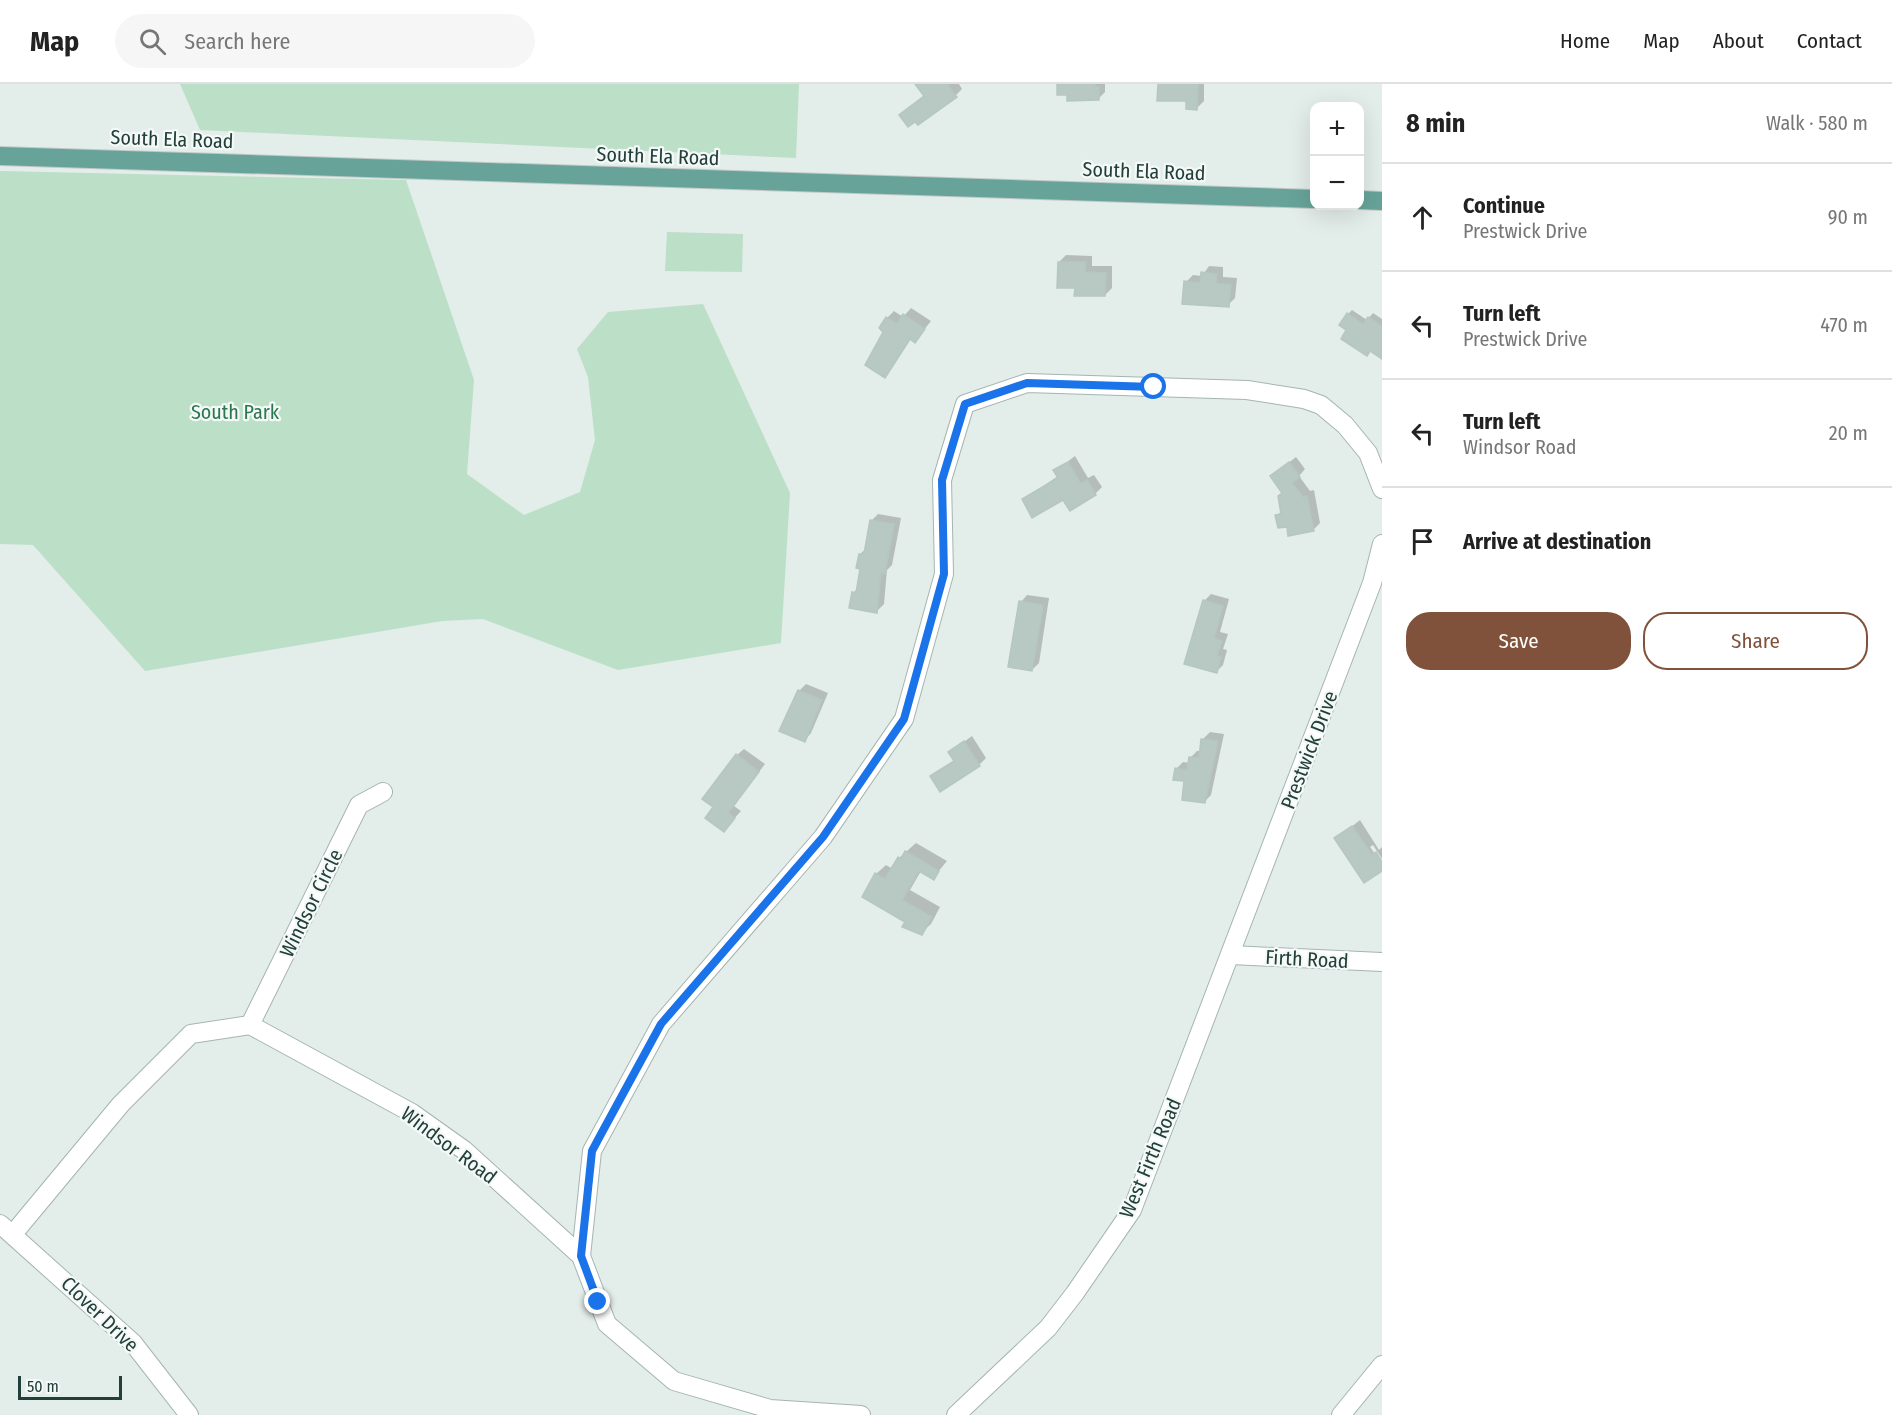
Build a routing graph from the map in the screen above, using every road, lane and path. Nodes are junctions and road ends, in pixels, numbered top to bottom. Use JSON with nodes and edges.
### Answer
{"nodes":[{"id":1,"x":0,"y":156,"type":"edge"},
{"id":2,"x":1310,"y":199,"type":"edge"},
{"id":3,"x":1364,"y":200,"type":"edge"},
{"id":4,"x":1382,"y":201,"type":"edge"},
{"id":5,"x":1382,"y":489,"type":"edge"},
{"id":6,"x":1382,"y":544,"type":"edge"},
{"id":7,"x":383,"y":792,"type":"dead end"},
{"id":8,"x":1231,"y":955,"type":"junction"},
{"id":9,"x":1382,"y":962,"type":"edge"},
{"id":10,"x":250,"y":1026,"type":"junction"},
{"id":11,"x":6,"y":1229,"type":"edge"},
{"id":12,"x":581,"y":1256,"type":"junction"},
{"id":13,"x":1382,"y":1365,"type":"edge"},
{"id":14,"x":189,"y":1415,"type":"edge"},
{"id":15,"x":861,"y":1415,"type":"edge"},
{"id":16,"x":956,"y":1415,"type":"edge"},
{"id":17,"x":1341,"y":1415,"type":"edge"}],
"edges":[{"from":1,"to":2,"type":"main road","name":"South Ela Road"},
{"from":3,"to":4,"type":"main road"},
{"from":5,"to":12,"type":"street"},
{"from":6,"to":8,"type":"street","name":"Prestwick Drive"},
{"from":7,"to":10,"type":"street","name":"Windsor Circle"},
{"from":8,"to":9,"type":"street","name":"Firth Road"},
{"from":8,"to":16,"type":"street","name":"West Firth Road"},
{"from":10,"to":11,"type":"street"},
{"from":10,"to":12,"type":"street","name":"Windsor Road"},
{"from":11,"to":14,"type":"street","name":"Clover Drive"},
{"from":12,"to":15,"type":"street","name":"Windsor Road"},
{"from":13,"to":17,"type":"street"}]}
